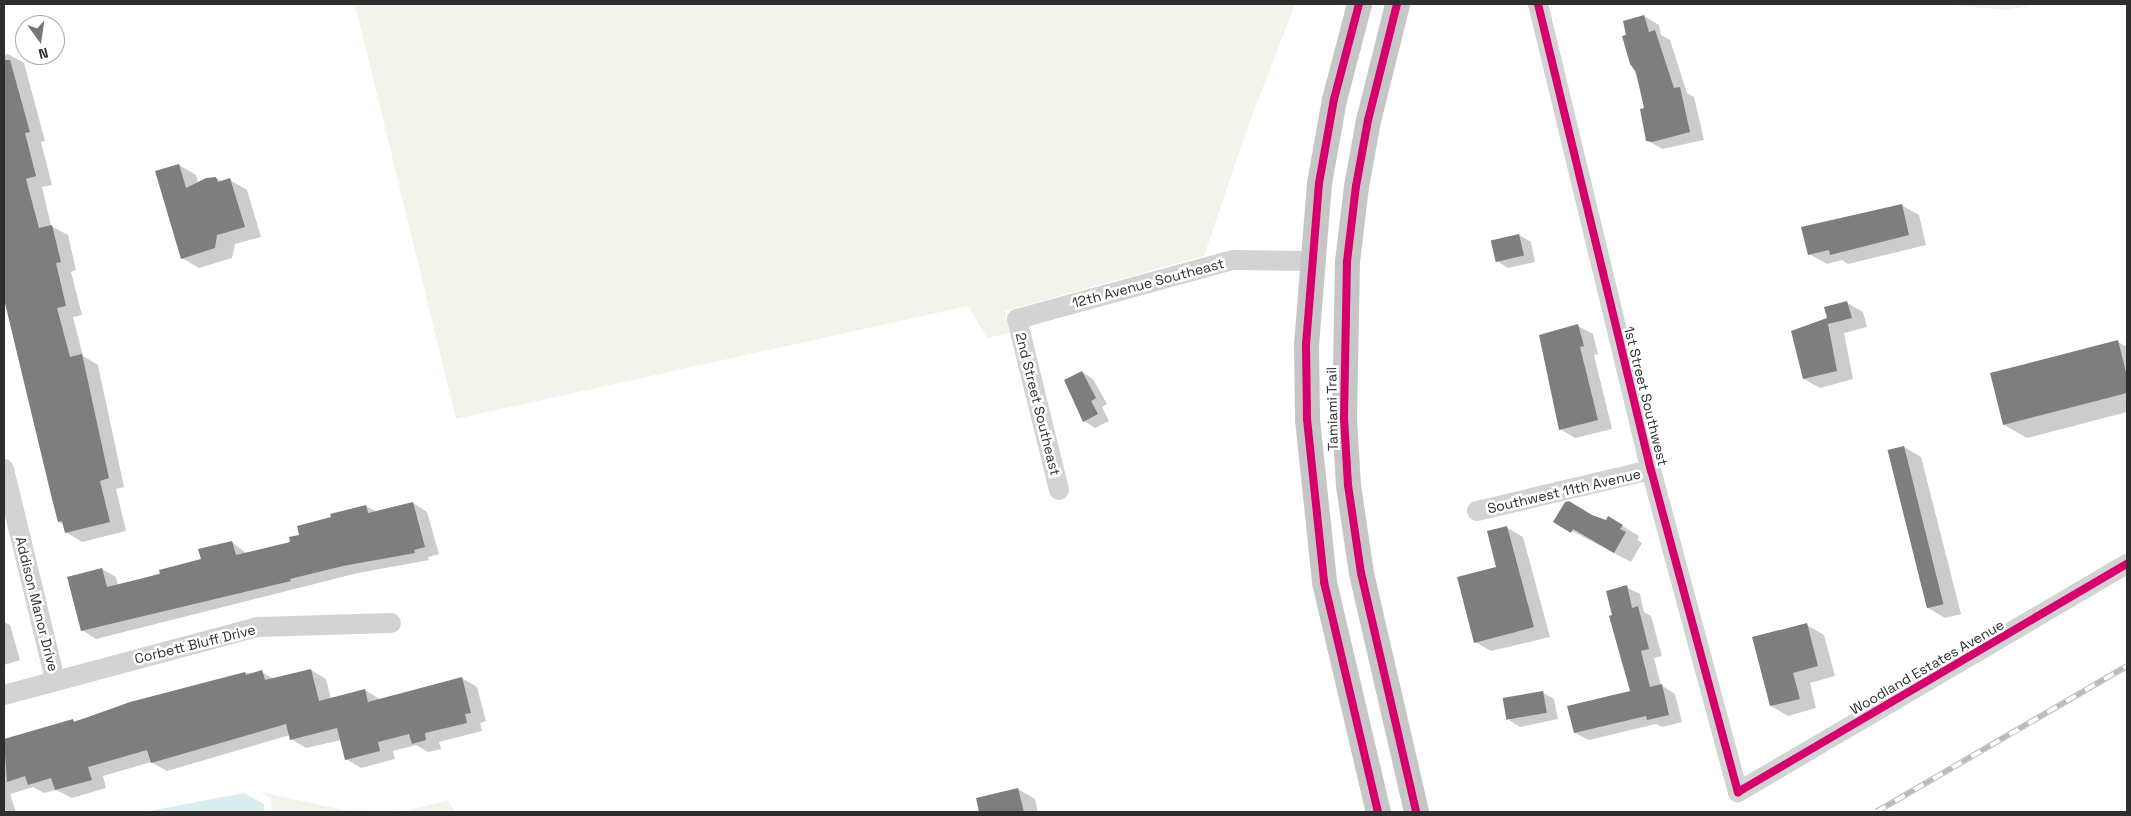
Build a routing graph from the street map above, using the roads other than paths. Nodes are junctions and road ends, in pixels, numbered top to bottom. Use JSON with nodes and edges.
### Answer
{"nodes":[{"id":1,"x":1359,"y":4,"type":"edge"},
{"id":2,"x":1397,"y":4,"type":"edge"},
{"id":3,"x":1538,"y":4,"type":"edge"},
{"id":4,"x":1310,"y":261,"type":"junction"},
{"id":5,"x":1017,"y":319,"type":"joint"},
{"id":6,"x":4,"y":469,"type":"edge"},
{"id":7,"x":1651,"y":470,"type":"junction"},
{"id":8,"x":1059,"y":490,"type":"dead end"},
{"id":9,"x":1477,"y":511,"type":"dead end"},
{"id":10,"x":2127,"y":564,"type":"edge"},
{"id":11,"x":391,"y":623,"type":"dead end"},
{"id":12,"x":56,"y":680,"type":"junction"},
{"id":13,"x":4,"y":695,"type":"edge"},
{"id":14,"x":1738,"y":792,"type":"joint"},
{"id":15,"x":1378,"y":812,"type":"edge"},
{"id":16,"x":1416,"y":812,"type":"edge"}],
"edges":[{"from":1,"to":4,"type":"main road","name":"Tamiami Trail"},
{"from":2,"to":16,"type":"main road","name":"Tamiami Trail"},
{"from":3,"to":7,"type":"street","name":"1st Street Southwest"},
{"from":4,"to":5,"type":"street","name":"12th Avenue Southeast"},
{"from":4,"to":15,"type":"main road","name":"Tamiami Trail"},
{"from":5,"to":8,"type":"street","name":"2nd Street Southeast"},
{"from":6,"to":12,"type":"street","name":"Addison Manor Drive"},
{"from":7,"to":9,"type":"street","name":"Southwest 11th Avenue"},
{"from":7,"to":14,"type":"street","name":"1st Street Southwest"},
{"from":10,"to":14,"type":"street","name":"Woodland Estates Avenue"},
{"from":11,"to":12,"type":"street","name":"Corbett Bluff Drive"},
{"from":12,"to":13,"type":"street","name":"Corbett Bluff Drive"}]}
